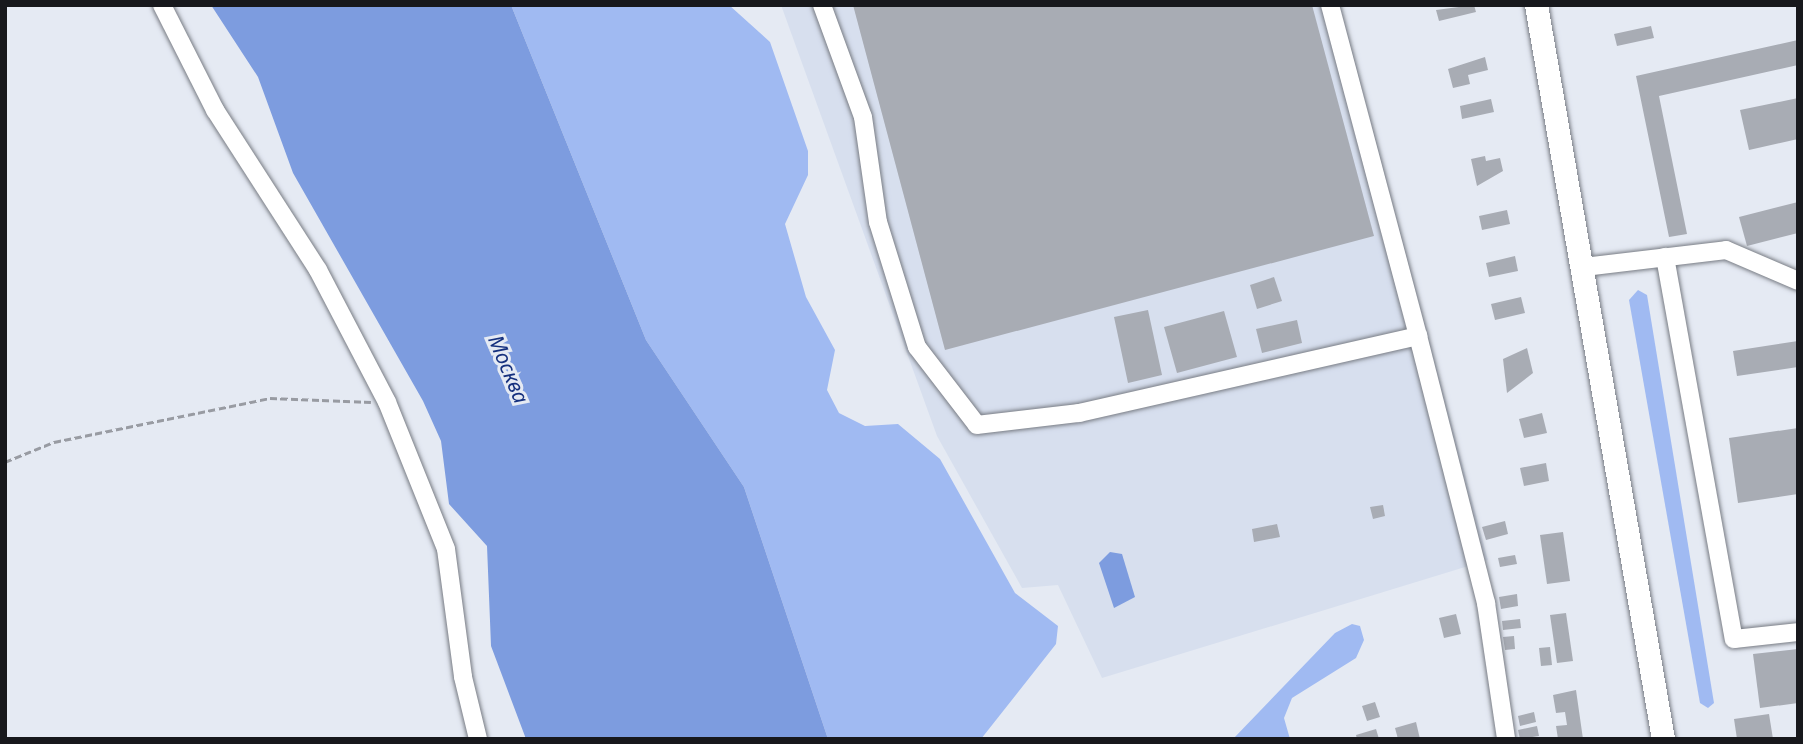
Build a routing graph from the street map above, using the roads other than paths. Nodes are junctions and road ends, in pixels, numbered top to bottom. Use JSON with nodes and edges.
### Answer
{"nodes":[{"id":1,"x":162,"y":5,"type":"edge"},
{"id":2,"x":822,"y":5,"type":"edge"},
{"id":3,"x":1330,"y":5,"type":"edge"},
{"id":4,"x":1536,"y":5,"type":"edge"},
{"id":5,"x":1665,"y":257,"type":"junction"},
{"id":6,"x":1584,"y":267,"type":"junction"},
{"id":7,"x":1798,"y":281,"type":"edge"},
{"id":8,"x":1418,"y":336,"type":"junction"},
{"id":9,"x":1798,"y":632,"type":"edge"},
{"id":10,"x":478,"y":739,"type":"edge"},
{"id":11,"x":1506,"y":739,"type":"edge"},
{"id":12,"x":1663,"y":739,"type":"edge"}],
"edges":[{"from":1,"to":10,"type":"street"},
{"from":2,"to":8,"type":"street"},
{"from":3,"to":8,"type":"street"},
{"from":4,"to":6,"type":"main road"},
{"from":5,"to":6,"type":"street"},
{"from":5,"to":7,"type":"street"},
{"from":5,"to":9,"type":"street"},
{"from":6,"to":12,"type":"main road"},
{"from":8,"to":11,"type":"street"}]}
